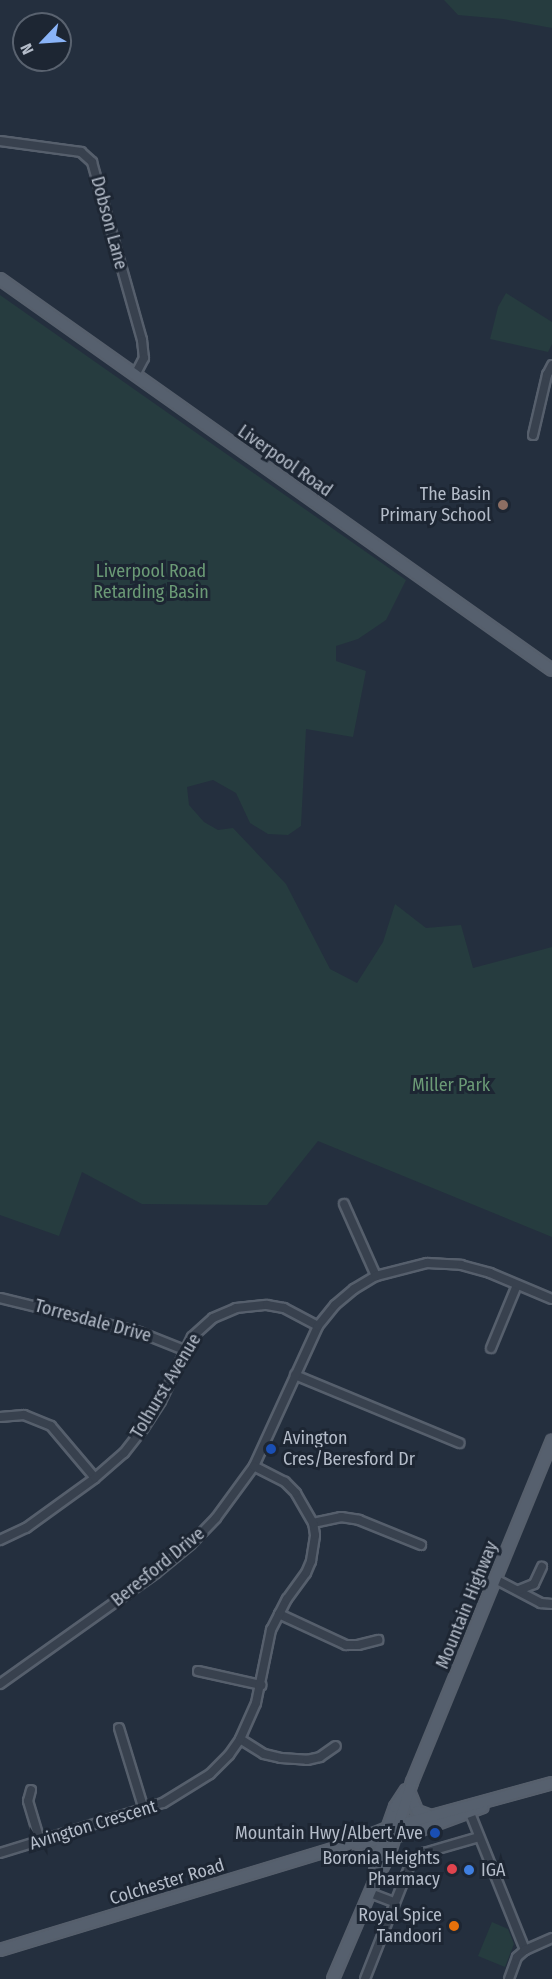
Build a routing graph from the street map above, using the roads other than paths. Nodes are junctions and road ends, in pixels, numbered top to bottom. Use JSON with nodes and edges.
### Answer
{"nodes":[{"id":1,"x":0,"y":141,"type":"edge"},
{"id":2,"x":0,"y":279,"type":"edge"},
{"id":3,"x":552,"y":365,"type":"edge"},
{"id":4,"x":135,"y":375,"type":"junction"},
{"id":5,"x":533,"y":435,"type":"dead end"},
{"id":6,"x":552,"y":670,"type":"edge"},
{"id":7,"x":344,"y":1204,"type":"dead end"},
{"id":8,"x":376,"y":1276,"type":"junction"},
{"id":9,"x":517,"y":1285,"type":"junction"},
{"id":10,"x":0,"y":1298,"type":"edge"},
{"id":11,"x":552,"y":1299,"type":"edge"},
{"id":12,"x":318,"y":1326,"type":"junction"},
{"id":13,"x":491,"y":1348,"type":"dead end"},
{"id":14,"x":184,"y":1350,"type":"junction"},
{"id":15,"x":295,"y":1375,"type":"junction"},
{"id":16,"x":0,"y":1417,"type":"edge"},
{"id":17,"x":552,"y":1441,"type":"edge"},
{"id":18,"x":459,"y":1443,"type":"dead end"},
{"id":19,"x":254,"y":1466,"type":"junction"},
{"id":20,"x":95,"y":1479,"type":"junction"},
{"id":21,"x":314,"y":1523,"type":"junction"},
{"id":22,"x":0,"y":1540,"type":"edge"},
{"id":23,"x":421,"y":1545,"type":"dead end"},
{"id":24,"x":542,"y":1567,"type":"dead end"},
{"id":25,"x":495,"y":1579,"type":"junction"},
{"id":26,"x":519,"y":1590,"type":"junction"},
{"id":27,"x":552,"y":1604,"type":"edge"},
{"id":28,"x":279,"y":1614,"type":"junction"},
{"id":29,"x":378,"y":1640,"type":"dead end"},
{"id":30,"x":198,"y":1671,"type":"dead end"},
{"id":31,"x":0,"y":1684,"type":"edge"},
{"id":32,"x":261,"y":1685,"type":"junction"},
{"id":33,"x":119,"y":1728,"type":"dead end"},
{"id":34,"x":240,"y":1739,"type":"junction"},
{"id":35,"x":336,"y":1746,"type":"dead end"},
{"id":36,"x":552,"y":1783,"type":"edge"},
{"id":37,"x":410,"y":1786,"type":"junction"},
{"id":38,"x":32,"y":1790,"type":"dead end"},
{"id":39,"x":468,"y":1809,"type":"junction"},
{"id":40,"x":144,"y":1810,"type":"junction"},
{"id":41,"x":431,"y":1816,"type":"junction"},
{"id":42,"x":399,"y":1825,"type":"junction"},
{"id":43,"x":388,"y":1828,"type":"junction"},
{"id":44,"x":395,"y":1837,"type":"junction"},
{"id":45,"x":479,"y":1837,"type":"junction"},
{"id":46,"x":383,"y":1840,"type":"junction"},
{"id":47,"x":40,"y":1841,"type":"junction"},
{"id":48,"x":343,"y":1846,"type":"junction"},
{"id":49,"x":0,"y":1853,"type":"edge"},
{"id":50,"x":372,"y":1889,"type":"junction"},
{"id":51,"x":394,"y":1902,"type":"junction"},
{"id":52,"x":552,"y":1938,"type":"edge"},
{"id":53,"x":0,"y":1950,"type":"edge"},
{"id":54,"x":525,"y":1950,"type":"junction"},
{"id":55,"x":333,"y":1979,"type":"edge"},
{"id":56,"x":364,"y":1979,"type":"edge"},
{"id":57,"x":509,"y":1979,"type":"edge"}],
"edges":[{"from":1,"to":4,"type":"street","name":"Dobson Lane"},
{"from":2,"to":4,"type":"main road","name":"Liverpool Road"},
{"from":3,"to":5,"type":"street"},
{"from":4,"to":6,"type":"main road","name":"Liverpool Road"},
{"from":7,"to":8,"type":"street"},
{"from":8,"to":9,"type":"street","name":"Beresford Drive"},
{"from":8,"to":12,"type":"street","name":"Beresford Drive"},
{"from":9,"to":11,"type":"street","name":"Beresford Drive"},
{"from":9,"to":13,"type":"street"},
{"from":10,"to":14,"type":"street","name":"Torresdale Drive"},
{"from":12,"to":14,"type":"street","name":"Tolhurst Avenue"},
{"from":12,"to":15,"type":"street","name":"Beresford Drive"},
{"from":14,"to":20,"type":"street","name":"Tolhurst Avenue"},
{"from":15,"to":18,"type":"street"},
{"from":15,"to":19,"type":"street","name":"Beresford Drive"},
{"from":16,"to":20,"type":"street"},
{"from":17,"to":25,"type":"main road","name":"Mountain Highway"},
{"from":19,"to":21,"type":"street"},
{"from":19,"to":31,"type":"street","name":"Beresford Drive"},
{"from":20,"to":22,"type":"street","name":"Tolhurst Avenue"},
{"from":21,"to":23,"type":"street"},
{"from":21,"to":28,"type":"street","name":"Avington Crescent"},
{"from":24,"to":26,"type":"street"},
{"from":25,"to":26,"type":"street"},
{"from":25,"to":37,"type":"main road","name":"Mountain Highway"},
{"from":26,"to":27,"type":"street"},
{"from":28,"to":29,"type":"street"},
{"from":28,"to":32,"type":"street","name":"Avington Crescent"},
{"from":30,"to":32,"type":"street"},
{"from":32,"to":34,"type":"street","name":"Avington Crescent"},
{"from":33,"to":40,"type":"street"},
{"from":34,"to":35,"type":"street"},
{"from":34,"to":40,"type":"street","name":"Avington Crescent"},
{"from":36,"to":39,"type":"main road"},
{"from":37,"to":41,"type":"main road"},
{"from":37,"to":42,"type":"main road","name":"Mountain Highway"},
{"from":37,"to":43,"type":"main road","name":"Mountain Highway"},
{"from":38,"to":47,"type":"street"},
{"from":39,"to":41,"type":"main road","name":"Colchester Road"},
{"from":39,"to":44,"type":"main road","name":"Colchester Road"},
{"from":39,"to":45,"type":"street"},
{"from":40,"to":47,"type":"street","name":"Avington Crescent"},
{"from":41,"to":42,"type":"main road","name":"Colchester Road"},
{"from":42,"to":43,"type":"main road","name":"Colchester Road"},
{"from":42,"to":44,"type":"main road","name":"Mountain Highway"},
{"from":43,"to":46,"type":"main road","name":"Mountain Highway"},
{"from":43,"to":48,"type":"main road","name":"Colchester Road"},
{"from":44,"to":46,"type":"main road","name":"Colchester Road"},
{"from":44,"to":50,"type":"main road","name":"Mountain Highway"},
{"from":45,"to":51,"type":"street"},
{"from":45,"to":54,"type":"street"},
{"from":46,"to":48,"type":"main road","name":"Colchester Road"},
{"from":46,"to":50,"type":"main road","name":"Mountain Highway"},
{"from":47,"to":49,"type":"street","name":"Avington Crescent"},
{"from":48,"to":53,"type":"main road","name":"Colchester Road"},
{"from":50,"to":51,"type":"street"},
{"from":50,"to":55,"type":"main road","name":"Mountain Highway"},
{"from":51,"to":56,"type":"street"},
{"from":52,"to":54,"type":"street"},
{"from":54,"to":57,"type":"street"}]}
